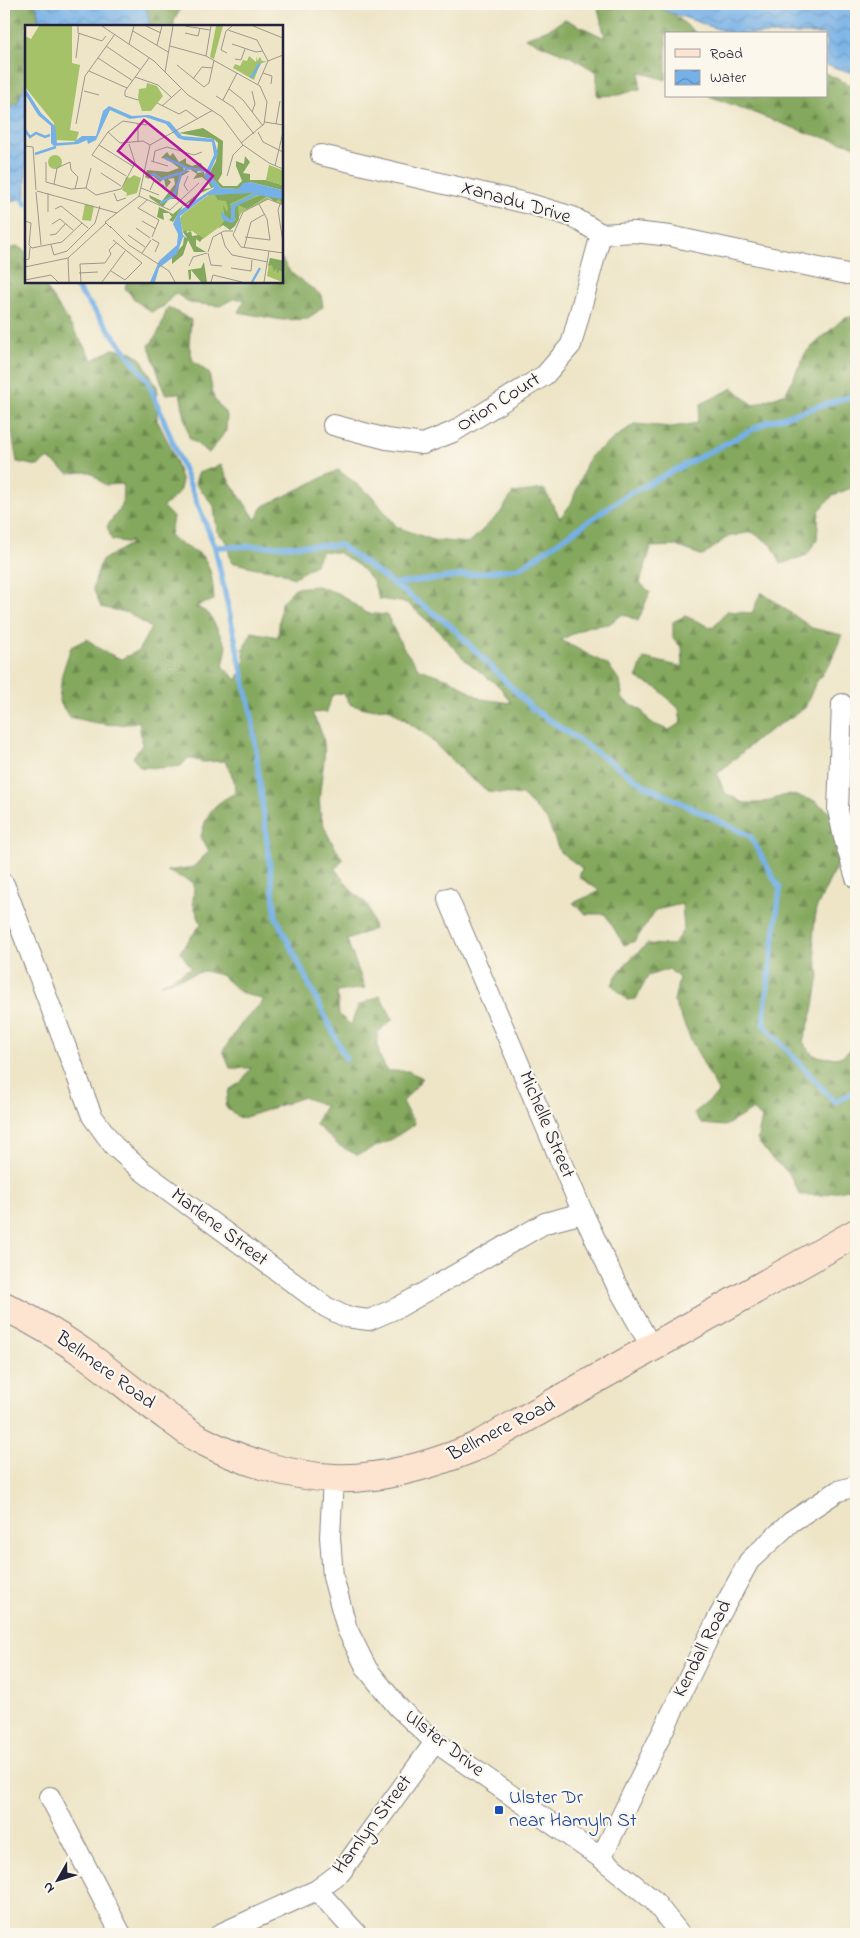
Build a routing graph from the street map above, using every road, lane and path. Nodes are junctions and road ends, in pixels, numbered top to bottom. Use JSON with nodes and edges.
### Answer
{"nodes":[{"id":1,"x":321,"y":155,"type":"dead end"},
{"id":2,"x":601,"y":234,"type":"junction"},
{"id":3,"x":856,"y":274,"type":"edge"},
{"id":4,"x":333,"y":425,"type":"dead end"},
{"id":5,"x":842,"y":704,"type":"dead end"},
{"id":6,"x":856,"y":878,"type":"edge"},
{"id":7,"x":4,"y":884,"type":"edge"},
{"id":8,"x":448,"y":898,"type":"dead end"},
{"id":9,"x":583,"y":1213,"type":"junction"},
{"id":10,"x":856,"y":1234,"type":"edge"},
{"id":11,"x":4,"y":1306,"type":"edge"},
{"id":12,"x":652,"y":1348,"type":"junction"},
{"id":13,"x":333,"y":1478,"type":"junction"},
{"id":14,"x":856,"y":1486,"type":"edge"},
{"id":15,"x":435,"y":1742,"type":"junction"},
{"id":16,"x":50,"y":1797,"type":"dead end"},
{"id":17,"x":601,"y":1858,"type":"junction"},
{"id":18,"x":317,"y":1890,"type":"junction"},
{"id":19,"x":121,"y":1934,"type":"edge"},
{"id":20,"x":220,"y":1934,"type":"edge"},
{"id":21,"x":357,"y":1934,"type":"edge"},
{"id":22,"x":680,"y":1934,"type":"edge"}],
"edges":[{"from":1,"to":2,"type":"street","name":"Xanadu Drive"},
{"from":2,"to":3,"type":"street"},
{"from":2,"to":4,"type":"street","name":"Orion Court"},
{"from":5,"to":6,"type":"street"},
{"from":7,"to":9,"type":"street","name":"Marlene Street"},
{"from":8,"to":9,"type":"street","name":"Michelle Street"},
{"from":9,"to":12,"type":"street","name":"Michelle Street"},
{"from":10,"to":12,"type":"main road","name":"Bellmere Road"},
{"from":11,"to":13,"type":"main road","name":"Bellmere Road"},
{"from":12,"to":13,"type":"main road","name":"Bellmere Road"},
{"from":13,"to":15,"type":"street","name":"Ulster Drive"},
{"from":14,"to":17,"type":"street","name":"Kendall Road"},
{"from":15,"to":17,"type":"street","name":"Ulster Drive"},
{"from":15,"to":18,"type":"street","name":"Hamlyn Street"},
{"from":16,"to":19,"type":"street"},
{"from":17,"to":22,"type":"street","name":"Ulster Drive"},
{"from":18,"to":20,"type":"street","name":"Hamlyn Street"},
{"from":18,"to":21,"type":"street"}]}
